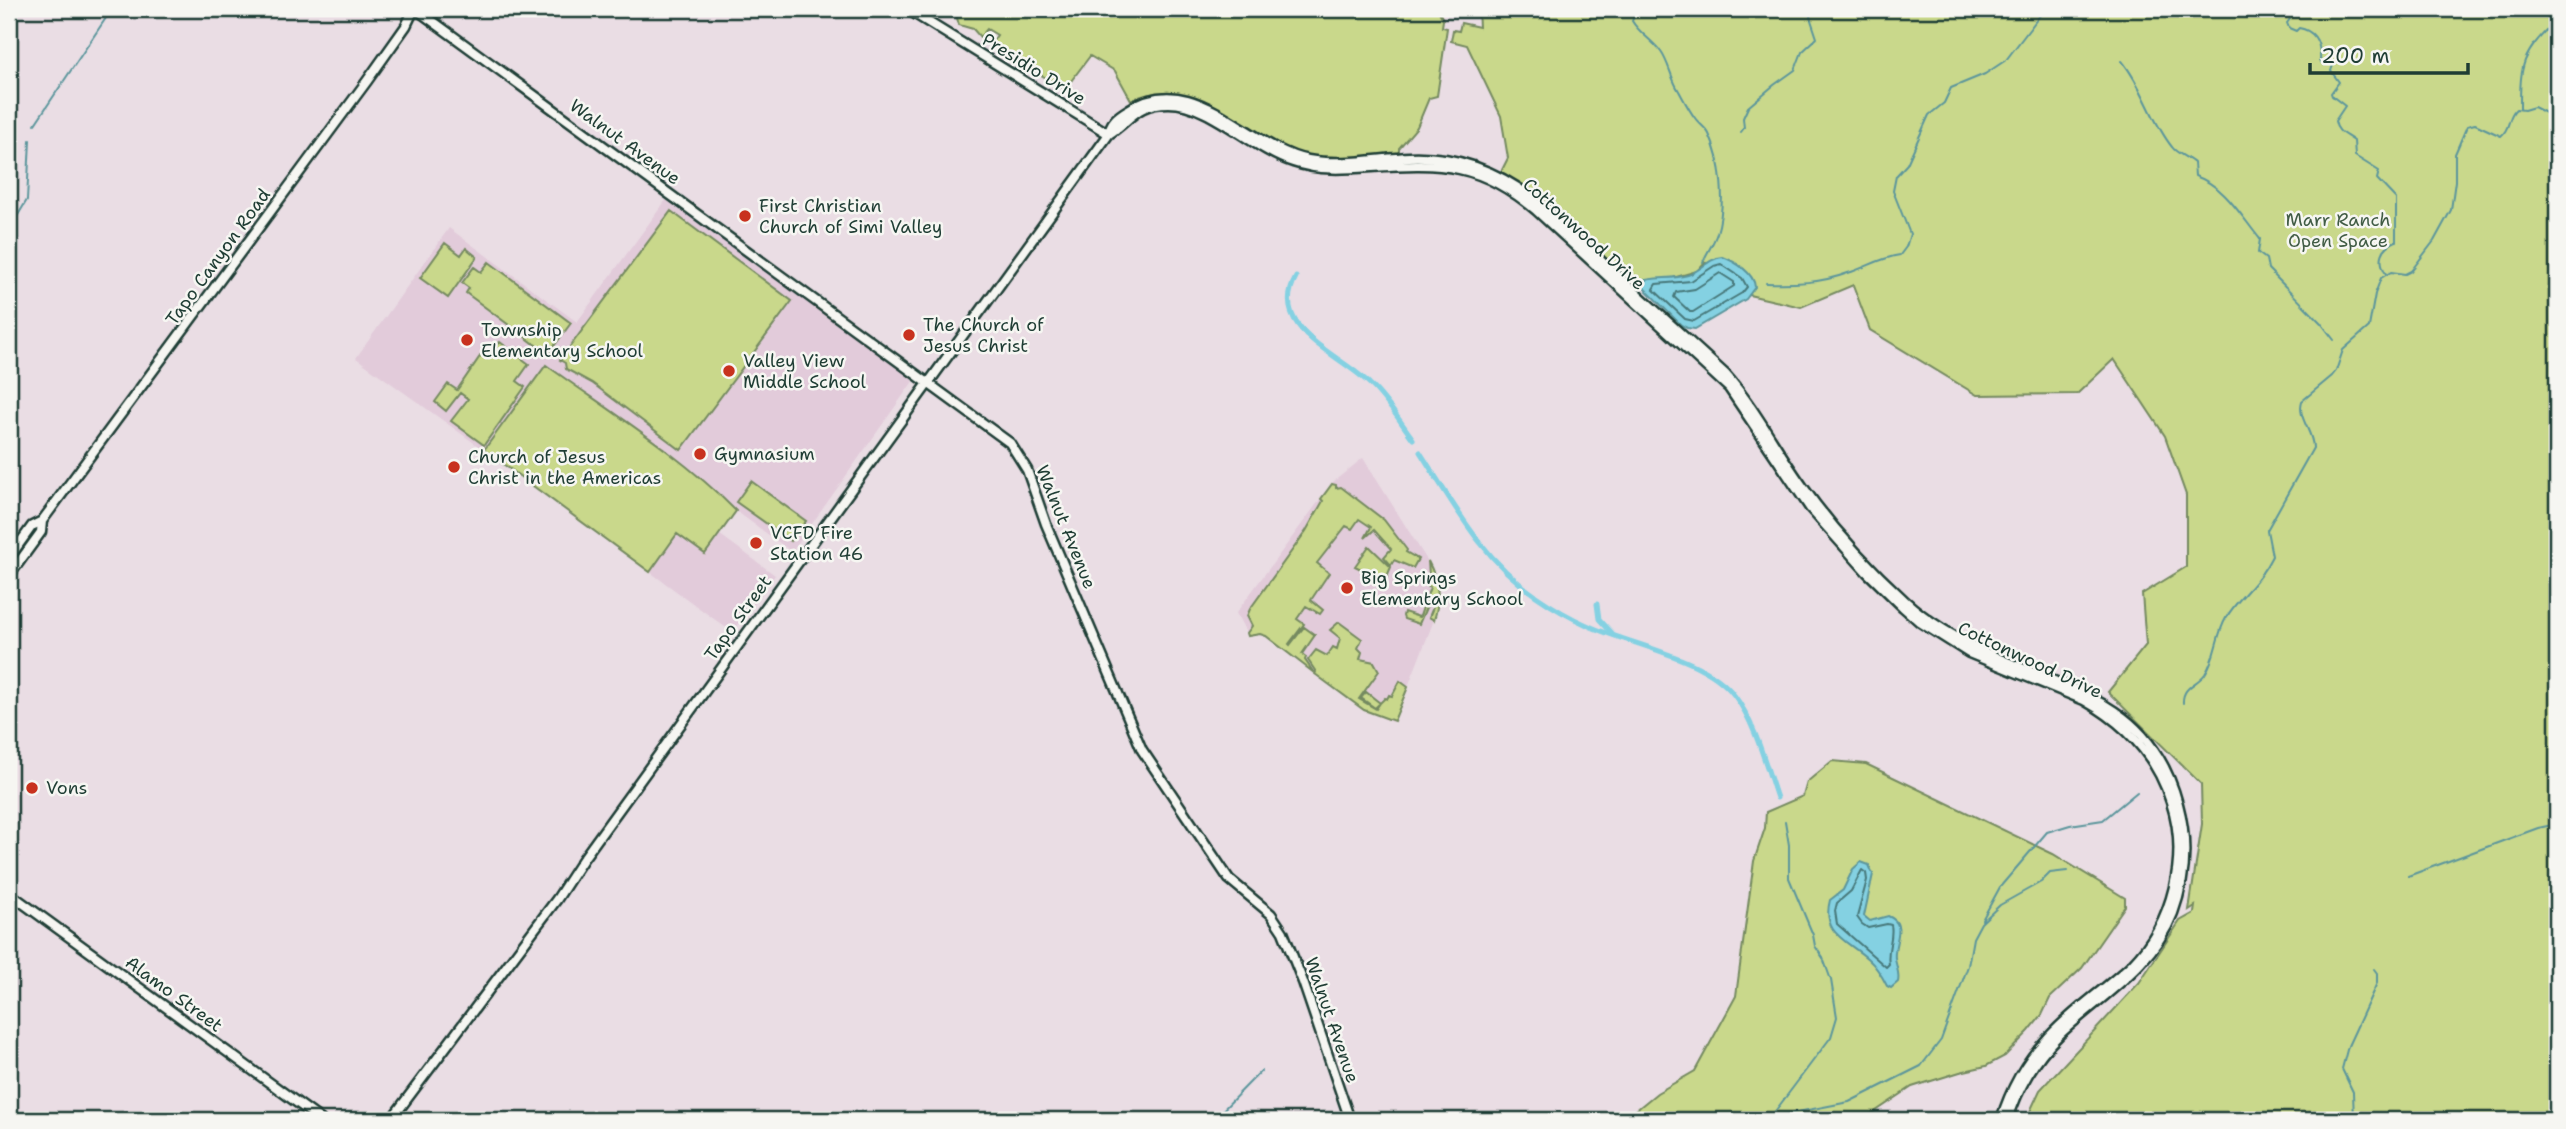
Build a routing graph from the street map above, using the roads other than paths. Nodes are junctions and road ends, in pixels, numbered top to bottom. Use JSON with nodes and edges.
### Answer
{"nodes":[{"id":1,"x":415,"y":9,"type":"edge"},
{"id":2,"x":907,"y":9,"type":"edge"},
{"id":3,"x":1109,"y":134,"type":"junction"},
{"id":4,"x":929,"y":383,"type":"junction"},
{"id":5,"x":42,"y":521,"type":"junction"},
{"id":6,"x":9,"y":558,"type":"edge"},
{"id":7,"x":9,"y":576,"type":"edge"},
{"id":8,"x":9,"y":892,"type":"edge"},
{"id":9,"x":321,"y":1120,"type":"edge"},
{"id":10,"x":391,"y":1120,"type":"edge"},
{"id":11,"x":1350,"y":1120,"type":"edge"},
{"id":12,"x":2001,"y":1120,"type":"edge"},
{"id":13,"x":2008,"y":1120,"type":"edge"}],
"edges":[{"from":1,"to":4,"type":"street","name":"Walnut Avenue"},
{"from":1,"to":5,"type":"street","name":"Tapo Canyon Road"},
{"from":2,"to":3,"type":"street","name":"Presidio Drive"},
{"from":3,"to":4,"type":"street","name":"Tapo Street"},
{"from":3,"to":12,"type":"street","name":"Cottonwood Drive"},
{"from":3,"to":13,"type":"street","name":"Cottonwood Drive"},
{"from":4,"to":10,"type":"street","name":"Tapo Street"},
{"from":4,"to":11,"type":"street","name":"Walnut Avenue"},
{"from":5,"to":6,"type":"street","name":"Tapo Canyon Road"},
{"from":5,"to":7,"type":"street","name":"Tapo Canyon Road"},
{"from":8,"to":9,"type":"street","name":"Alamo Street"}]}
